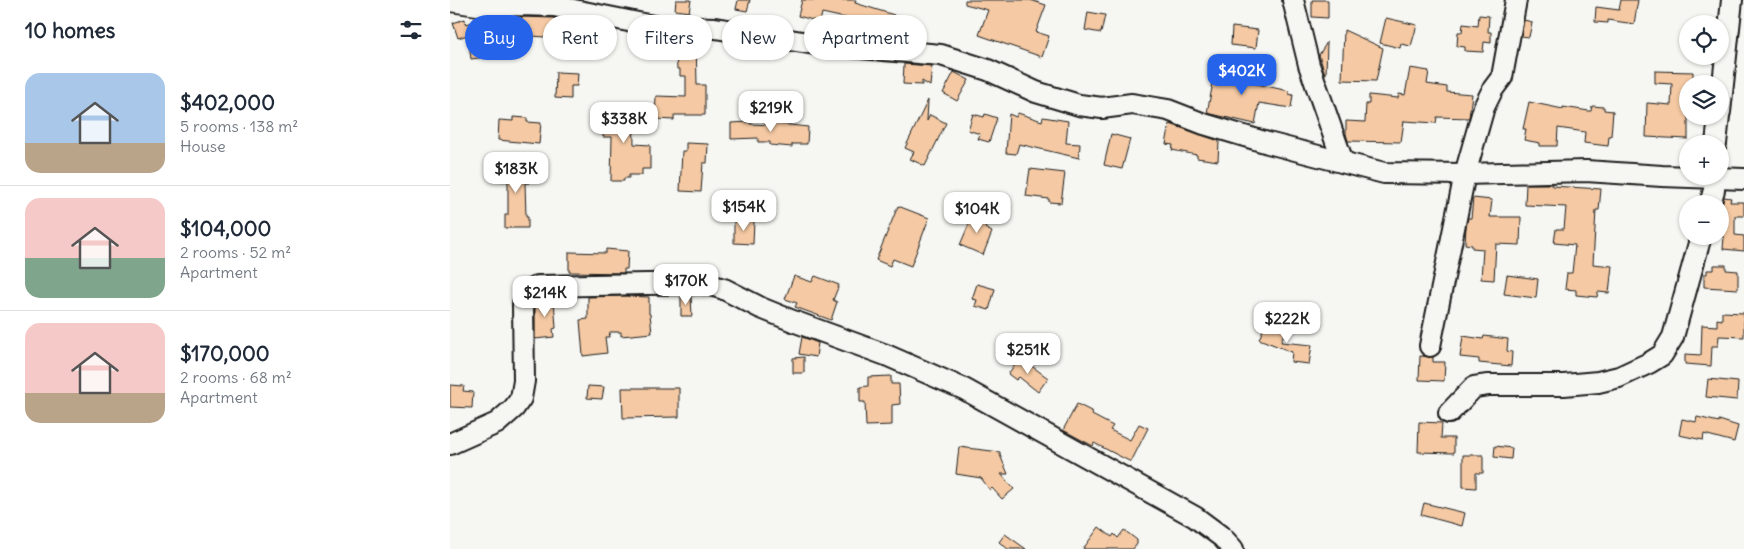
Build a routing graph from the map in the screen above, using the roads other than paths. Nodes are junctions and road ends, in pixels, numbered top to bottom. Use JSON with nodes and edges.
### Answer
{"nodes":[{"id":1,"x":1293,"y":0,"type":"edge"},
{"id":2,"x":1516,"y":0,"type":"edge"},
{"id":3,"x":1732,"y":0,"type":"edge"},
{"id":4,"x":450,"y":1,"type":"edge"},
{"id":5,"x":524,"y":2,"type":"edge"},
{"id":6,"x":1724,"y":75,"type":"edge"},
{"id":7,"x":1343,"y":162,"type":"junction"},
{"id":8,"x":1465,"y":174,"type":"junction"},
{"id":9,"x":1679,"y":175,"type":"edge"},
{"id":10,"x":1729,"y":178,"type":"edge"},
{"id":11,"x":1744,"y":179,"type":"edge"},
{"id":12,"x":1699,"y":245,"type":"edge"},
{"id":13,"x":1430,"y":346,"type":"dead end"},
{"id":14,"x":1449,"y":414,"type":"dead end"},
{"id":15,"x":450,"y":444,"type":"edge"},
{"id":16,"x":1233,"y":549,"type":"edge"}],
"edges":[{"from":1,"to":7,"type":"street"},
{"from":2,"to":8,"type":"street"},
{"from":3,"to":6,"type":"street"},
{"from":4,"to":5,"type":"street"},
{"from":5,"to":7,"type":"street"},
{"from":7,"to":8,"type":"street"},
{"from":8,"to":9,"type":"street"},
{"from":8,"to":13,"type":"street"},
{"from":10,"to":11,"type":"street"},
{"from":12,"to":14,"type":"street"},
{"from":15,"to":16,"type":"street"}]}
